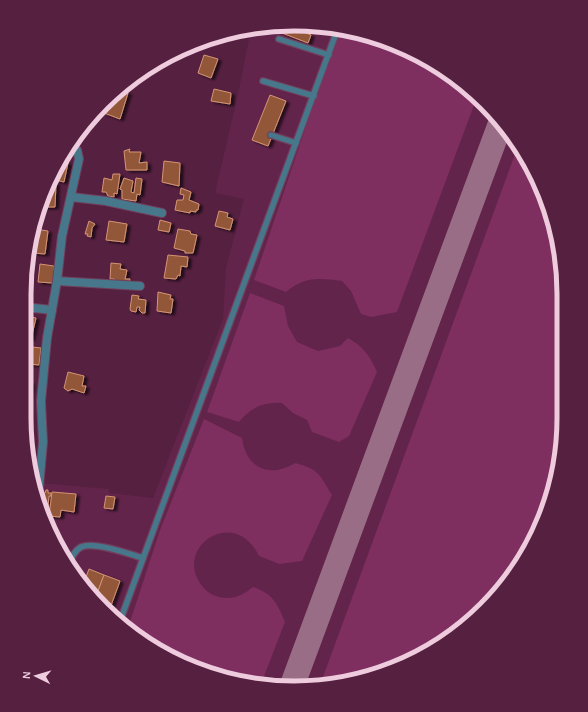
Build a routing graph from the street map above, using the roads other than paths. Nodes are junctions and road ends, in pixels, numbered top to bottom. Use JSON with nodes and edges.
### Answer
{"nodes":[{"id":1,"x":336,"y":34,"type":"edge"},
{"id":2,"x":279,"y":39,"type":"dead end"},
{"id":3,"x":329,"y":55,"type":"junction"},
{"id":4,"x":263,"y":81,"type":"dead end"},
{"id":5,"x":314,"y":96,"type":"junction"},
{"id":6,"x":271,"y":134,"type":"dead end"},
{"id":7,"x":296,"y":144,"type":"junction"},
{"id":8,"x":75,"y":148,"type":"edge"},
{"id":9,"x":72,"y":197,"type":"junction"},
{"id":10,"x":162,"y":213,"type":"dead end"},
{"id":11,"x":57,"y":281,"type":"junction"},
{"id":12,"x":140,"y":286,"type":"dead end"},
{"id":13,"x":31,"y":308,"type":"edge"},
{"id":14,"x":52,"y":310,"type":"junction"},
{"id":15,"x":39,"y":482,"type":"edge"},
{"id":16,"x":71,"y":558,"type":"edge"},
{"id":17,"x":143,"y":558,"type":"junction"},
{"id":18,"x":122,"y":617,"type":"edge"}],
"edges":[{"from":1,"to":3,"type":"lane"},
{"from":2,"to":3,"type":"lane"},
{"from":3,"to":5,"type":"lane"},
{"from":4,"to":5,"type":"lane"},
{"from":5,"to":7,"type":"lane"},
{"from":6,"to":7,"type":"lane"},
{"from":7,"to":17,"type":"lane"},
{"from":8,"to":9,"type":"street"},
{"from":9,"to":10,"type":"street"},
{"from":9,"to":11,"type":"street"},
{"from":11,"to":12,"type":"street"},
{"from":11,"to":14,"type":"street"},
{"from":13,"to":14,"type":"street"},
{"from":14,"to":15,"type":"street"},
{"from":16,"to":17,"type":"lane"},
{"from":17,"to":18,"type":"lane"}]}
